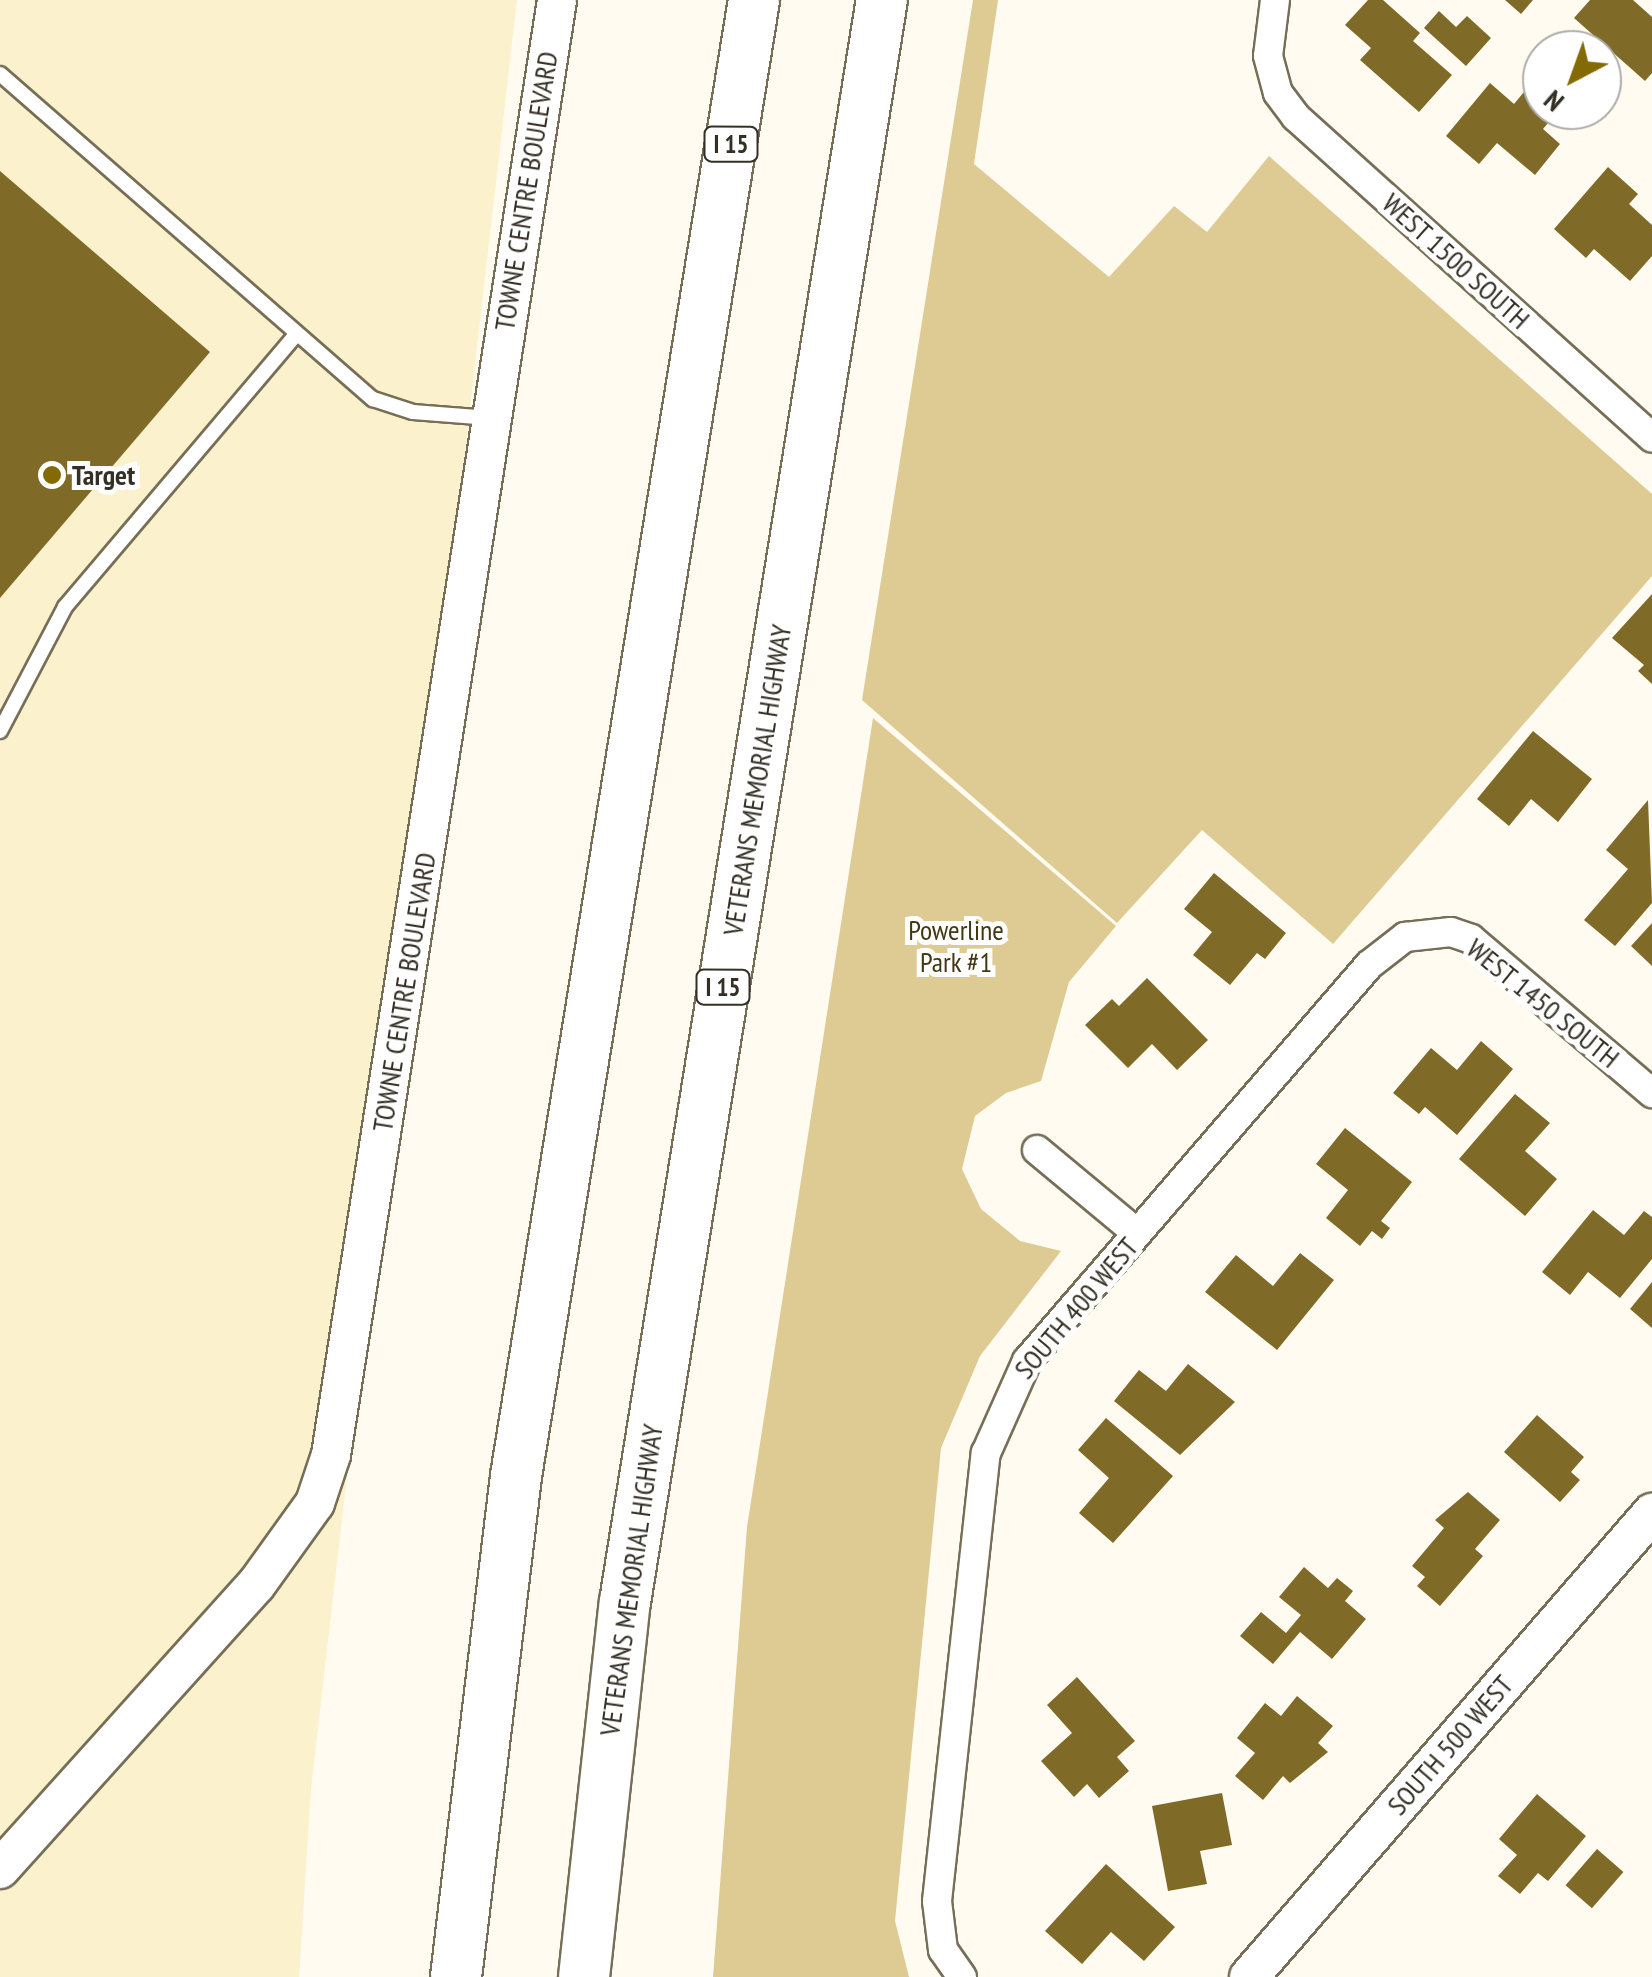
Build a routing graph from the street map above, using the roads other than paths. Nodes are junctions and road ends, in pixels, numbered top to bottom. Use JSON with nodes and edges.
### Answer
{"nodes":[{"id":1,"x":557,"y":0,"type":"edge"},
{"id":2,"x":728,"y":0,"type":"edge"},
{"id":3,"x":754,"y":0,"type":"edge"},
{"id":4,"x":882,"y":0,"type":"edge"},
{"id":5,"x":1275,"y":0,"type":"edge"},
{"id":6,"x":0,"y":74,"type":"edge"},
{"id":7,"x":708,"y":289,"type":"junction"},
{"id":8,"x":296,"y":335,"type":"junction"},
{"id":9,"x":490,"y":418,"type":"junction"},
{"id":10,"x":1652,"y":437,"type":"edge"},
{"id":11,"x":0,"y":731,"type":"edge"},
{"id":12,"x":1426,"y":932,"type":"joint"},
{"id":13,"x":1652,"y":1094,"type":"edge"},
{"id":14,"x":1037,"y":1150,"type":"dead end"},
{"id":15,"x":1138,"y":1233,"type":"junction"},
{"id":16,"x":1652,"y":1514,"type":"edge"},
{"id":17,"x":0,"y":1869,"type":"edge"},
{"id":18,"x":959,"y":1974,"type":"edge"},
{"id":19,"x":456,"y":1977,"type":"edge"},
{"id":20,"x":584,"y":1977,"type":"edge"},
{"id":21,"x":1249,"y":1977,"type":"edge"}],
"edges":[{"from":1,"to":9,"type":"street","name":"TOWNE CENTRE BOULEVARD"},
{"from":2,"to":7,"type":"highway"},
{"from":3,"to":7,"type":"highway","number":"I 15"},
{"from":4,"to":20,"type":"highway","name":"VETERANS MEMORIAL HIGHWAY","number":"I 15"},
{"from":5,"to":10,"type":"street","name":"WEST 1500 SOUTH"},
{"from":6,"to":8,"type":"lane"},
{"from":7,"to":19,"type":"highway","number":"I 15"},
{"from":8,"to":9,"type":"lane"},
{"from":8,"to":11,"type":"lane"},
{"from":9,"to":17,"type":"street","name":"TOWNE CENTRE BOULEVARD"},
{"from":12,"to":13,"type":"street","name":"WEST 1450 SOUTH"},
{"from":12,"to":15,"type":"street","name":"SOUTH 400 WEST"},
{"from":14,"to":15,"type":"street"},
{"from":15,"to":18,"type":"street","name":"SOUTH 400 WEST"},
{"from":16,"to":21,"type":"street","name":"SOUTH 500 WEST"}]}
